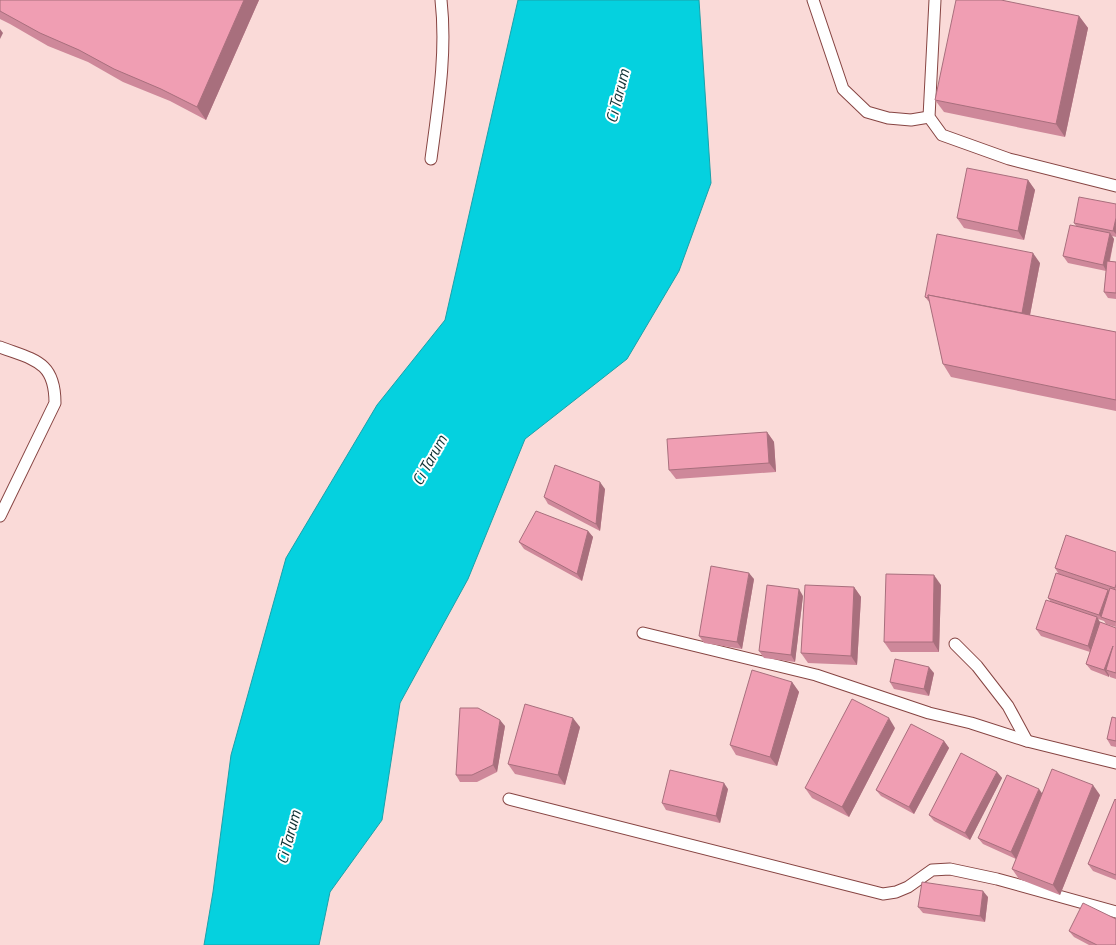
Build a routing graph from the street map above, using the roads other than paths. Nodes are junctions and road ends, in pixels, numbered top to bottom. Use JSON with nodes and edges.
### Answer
{"nodes":[{"id":1,"x":441,"y":0,"type":"edge"},
{"id":2,"x":813,"y":0,"type":"edge"},
{"id":3,"x":935,"y":0,"type":"edge"},
{"id":4,"x":929,"y":117,"type":"junction"},
{"id":5,"x":431,"y":158,"type":"dead end"},
{"id":6,"x":1116,"y":186,"type":"edge"},
{"id":7,"x":0,"y":347,"type":"edge"},
{"id":8,"x":0,"y":516,"type":"edge"},
{"id":9,"x":642,"y":634,"type":"dead end"},
{"id":10,"x":955,"y":644,"type":"dead end"},
{"id":11,"x":1027,"y":741,"type":"junction"},
{"id":12,"x":1116,"y":762,"type":"edge"},
{"id":13,"x":509,"y":799,"type":"dead end"},
{"id":14,"x":1116,"y":912,"type":"edge"}],
"edges":[{"from":1,"to":5,"type":"lane"},
{"from":2,"to":4,"type":"lane"},
{"from":3,"to":4,"type":"lane"},
{"from":4,"to":6,"type":"lane"},
{"from":7,"to":8,"type":"lane"},
{"from":9,"to":11,"type":"lane"},
{"from":10,"to":11,"type":"lane"},
{"from":11,"to":12,"type":"lane"},
{"from":13,"to":14,"type":"lane"}]}
